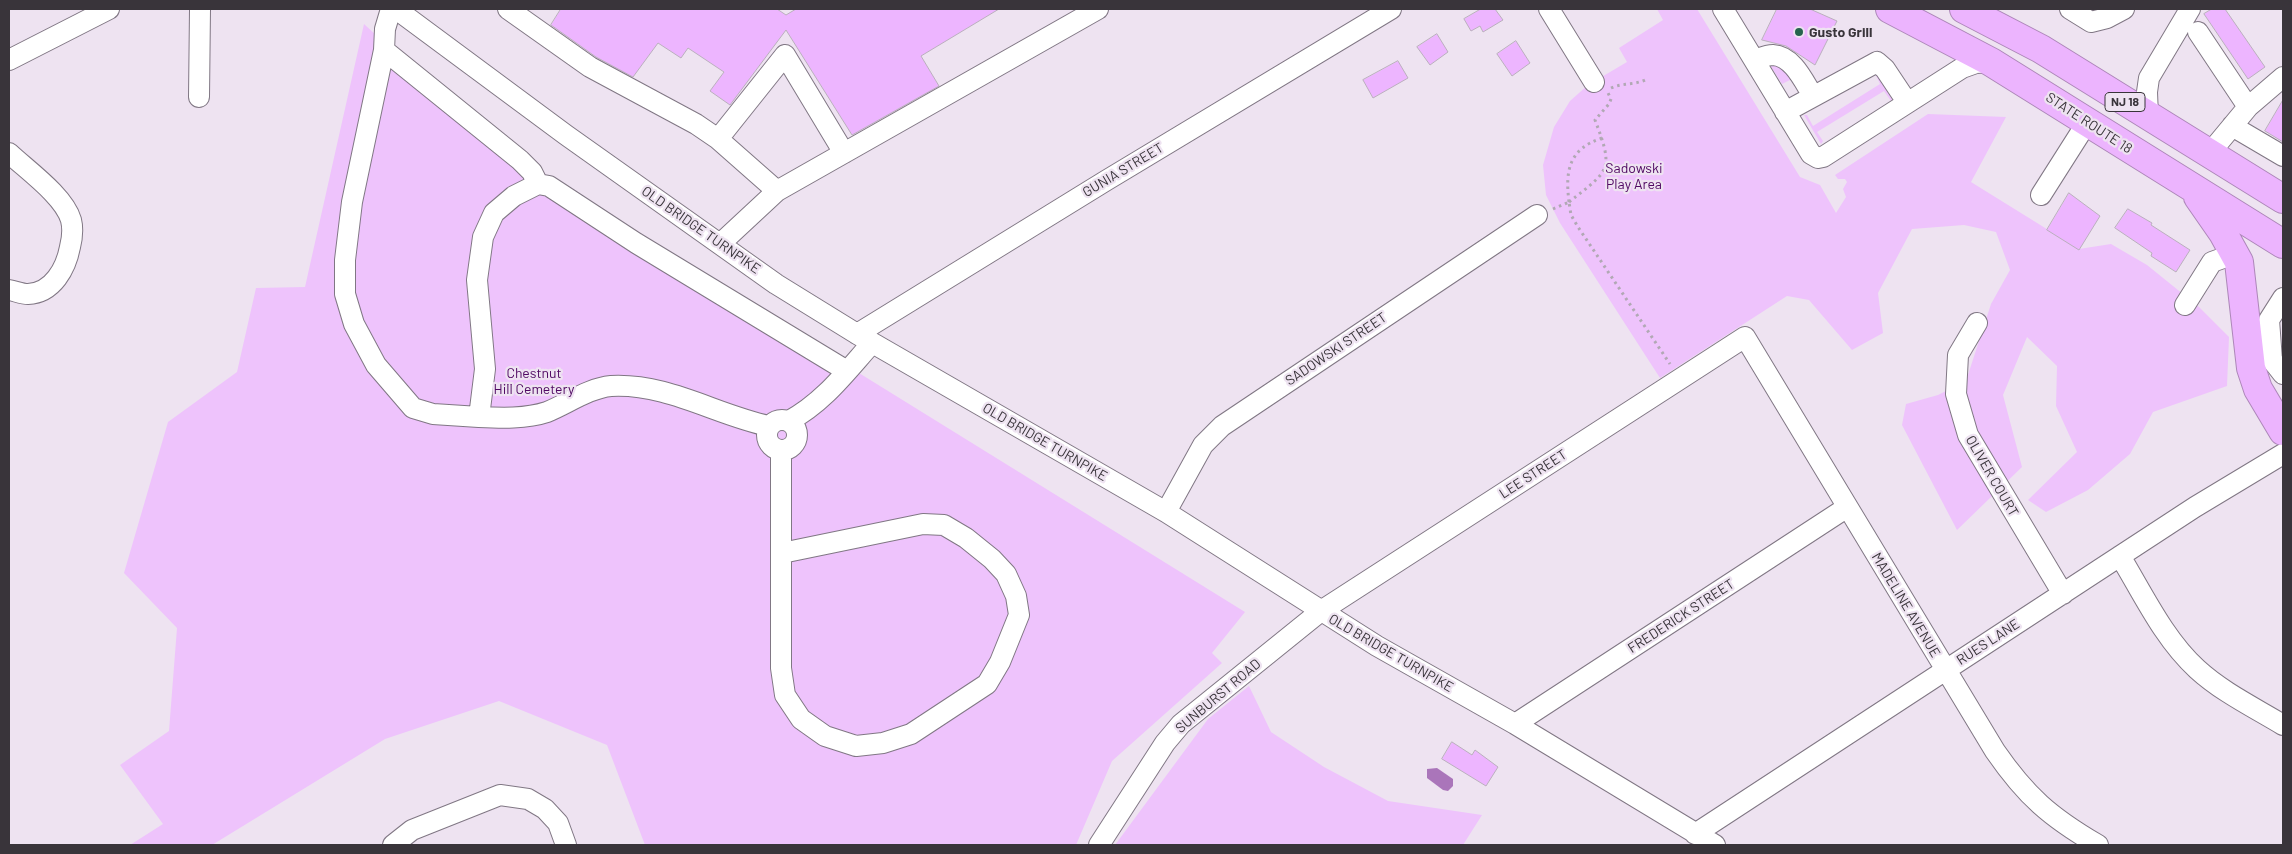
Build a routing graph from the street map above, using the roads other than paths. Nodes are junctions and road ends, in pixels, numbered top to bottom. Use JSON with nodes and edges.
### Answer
{"nodes":[{"id":1,"x":109,"y":9,"type":"edge"},
{"id":2,"x":200,"y":9,"type":"edge"},
{"id":3,"x":391,"y":9,"type":"edge"},
{"id":4,"x":396,"y":9,"type":"edge"},
{"id":5,"x":508,"y":9,"type":"edge"},
{"id":6,"x":1098,"y":9,"type":"edge"},
{"id":7,"x":1391,"y":9,"type":"edge"},
{"id":8,"x":1549,"y":9,"type":"edge"},
{"id":9,"x":1723,"y":9,"type":"edge"},
{"id":10,"x":1890,"y":9,"type":"edge"},
{"id":11,"x":2070,"y":9,"type":"edge"},
{"id":12,"x":2122,"y":9,"type":"edge"},
{"id":13,"x":2190,"y":9,"type":"edge"},
{"id":14,"x":1976,"y":12,"type":"edge"},
{"id":15,"x":2198,"y":32,"type":"dead end"},
{"id":16,"x":384,"y":50,"type":"junction"},
{"id":17,"x":9,"y":60,"type":"edge"},
{"id":18,"x":1754,"y":60,"type":"junction"},
{"id":19,"x":1991,"y":62,"type":"junction"},
{"id":20,"x":2283,"y":77,"type":"edge"},
{"id":21,"x":1594,"y":82,"type":"dead end"},
{"id":22,"x":1813,"y":96,"type":"junction"},
{"id":23,"x":199,"y":97,"type":"dead end"},
{"id":24,"x":1907,"y":102,"type":"junction"},
{"id":25,"x":2248,"y":107,"type":"junction"},
{"id":26,"x":1785,"y":112,"type":"junction"},
{"id":27,"x":2148,"y":116,"type":"junction"},
{"id":28,"x":2088,"y":121,"type":"junction"},
{"id":29,"x":2232,"y":126,"type":"junction"},
{"id":30,"x":718,"y":139,"type":"junction"},
{"id":31,"x":9,"y":153,"type":"edge"},
{"id":32,"x":844,"y":153,"type":"junction"},
{"id":33,"x":2209,"y":154,"type":"junction"},
{"id":34,"x":2283,"y":156,"type":"edge"},
{"id":35,"x":2142,"y":157,"type":"junction"},
{"id":36,"x":538,"y":184,"type":"junction"},
{"id":37,"x":777,"y":191,"type":"junction"},
{"id":38,"x":2041,"y":195,"type":"dead end"},
{"id":39,"x":2283,"y":199,"type":"edge"},
{"id":40,"x":1537,"y":215,"type":"road end"},
{"id":41,"x":720,"y":244,"type":"junction"},
{"id":42,"x":2283,"y":244,"type":"edge"},
{"id":43,"x":2234,"y":254,"type":"junction"},
{"id":44,"x":9,"y":290,"type":"edge"},
{"id":45,"x":2283,"y":298,"type":"edge"},
{"id":46,"x":2185,"y":305,"type":"dead end"},
{"id":47,"x":1977,"y":322,"type":"dead end"},
{"id":48,"x":865,"y":338,"type":"junction"},
{"id":49,"x":1745,"y":338,"type":"joint"},
{"id":50,"x":847,"y":372,"type":"junction"},
{"id":51,"x":2283,"y":374,"type":"edge"},
{"id":52,"x":478,"y":418,"type":"junction"},
{"id":53,"x":789,"y":421,"type":"junction"},
{"id":54,"x":769,"y":426,"type":"junction"},
{"id":55,"x":2283,"y":431,"type":"edge"},
{"id":56,"x":780,"y":450,"type":"junction"},
{"id":57,"x":2283,"y":454,"type":"edge"},
{"id":58,"x":1846,"y":508,"type":"junction"},
{"id":59,"x":1166,"y":512,"type":"junction"},
{"id":60,"x":782,"y":553,"type":"junction"},
{"id":61,"x":2120,"y":556,"type":"junction"},
{"id":62,"x":2063,"y":594,"type":"junction"},
{"id":63,"x":1321,"y":611,"type":"junction"},
{"id":64,"x":1945,"y":670,"type":"junction"},
{"id":65,"x":1516,"y":724,"type":"junction"},
{"id":66,"x":2283,"y":725,"type":"edge"},
{"id":67,"x":1695,"y":834,"type":"junction"},
{"id":68,"x":393,"y":845,"type":"edge"},
{"id":69,"x":566,"y":845,"type":"edge"},
{"id":70,"x":1099,"y":845,"type":"edge"},
{"id":71,"x":1715,"y":845,"type":"edge"},
{"id":72,"x":2098,"y":845,"type":"edge"}],
"edges":[{"from":1,"to":17,"type":"street"},
{"from":2,"to":23,"type":"street"},
{"from":3,"to":16,"type":"street"},
{"from":4,"to":41,"type":"street","name":"OLD BRIDGE TURNPIKE"},
{"from":5,"to":30,"type":"street"},
{"from":6,"to":32,"type":"street"},
{"from":7,"to":48,"type":"street","name":"GUNIA STREET"},
{"from":8,"to":21,"type":"street"},
{"from":9,"to":18,"type":"street"},
{"from":10,"to":19,"type":"highway","name":"STATE ROUTE 18","number":"NJ 18"},
{"from":11,"to":12,"type":"street"},
{"from":13,"to":27,"type":"street"},
{"from":14,"to":27,"type":"highway","number":"NJ 18"},
{"from":15,"to":25,"type":"street"},
{"from":16,"to":36,"type":"street"},
{"from":16,"to":52,"type":"street"},
{"from":18,"to":22,"type":"street"},
{"from":18,"to":26,"type":"street"},
{"from":19,"to":24,"type":"street"},
{"from":19,"to":28,"type":"highway","name":"STATE ROUTE 18","number":"NJ 18"},
{"from":20,"to":25,"type":"street"},
{"from":22,"to":24,"type":"street"},
{"from":22,"to":26,"type":"street"},
{"from":24,"to":26,"type":"street"},
{"from":25,"to":29,"type":"street"},
{"from":27,"to":33,"type":"highway","number":"NJ 18"},
{"from":28,"to":35,"type":"highway","name":"STATE ROUTE 18","number":"NJ 18"},
{"from":28,"to":38,"type":"street"},
{"from":29,"to":33,"type":"street"},
{"from":29,"to":34,"type":"street"},
{"from":30,"to":32,"type":"street"},
{"from":30,"to":37,"type":"street"},
{"from":31,"to":44,"type":"street"},
{"from":32,"to":37,"type":"street"},
{"from":33,"to":39,"type":"highway","number":"NJ 18"},
{"from":35,"to":42,"type":"highway","name":"STATE ROUTE 18","number":"NJ 18"},
{"from":35,"to":43,"type":"highway"},
{"from":36,"to":50,"type":"street"},
{"from":36,"to":52,"type":"street"},
{"from":37,"to":41,"type":"street"},
{"from":40,"to":59,"type":"street","name":"SADOWSKI STREET"},
{"from":41,"to":48,"type":"street","name":"OLD BRIDGE TURNPIKE"},
{"from":43,"to":46,"type":"street"},
{"from":43,"to":55,"type":"highway"},
{"from":45,"to":51,"type":"street"},
{"from":47,"to":62,"type":"street","name":"OLIVER COURT"},
{"from":48,"to":50,"type":"street","name":"GUNIA STREET"},
{"from":48,"to":59,"type":"street","name":"OLD BRIDGE TURNPIKE"},
{"from":49,"to":58,"type":"street","name":"MADELINE AVENUE"},
{"from":49,"to":63,"type":"street","name":"LEE STREET"},
{"from":50,"to":53,"type":"street","name":"GUNIA STREET"},
{"from":52,"to":54,"type":"street"},
{"from":53,"to":54,"type":"street"},
{"from":53,"to":56,"type":"street"},
{"from":54,"to":56,"type":"street"},
{"from":56,"to":60,"type":"street"},
{"from":57,"to":61,"type":"street","name":"RUES LANE"},
{"from":58,"to":64,"type":"street","name":"MADELINE AVENUE"},
{"from":58,"to":65,"type":"street","name":"FREDERICK STREET"},
{"from":59,"to":63,"type":"street","name":"OLD BRIDGE TURNPIKE"},
{"from":60,"to":60,"type":"street"},
{"from":61,"to":62,"type":"street","name":"RUES LANE"},
{"from":61,"to":66,"type":"street"},
{"from":62,"to":64,"type":"street","name":"RUES LANE"},
{"from":63,"to":65,"type":"street","name":"OLD BRIDGE TURNPIKE"},
{"from":63,"to":70,"type":"street","name":"SUNBURST ROAD"},
{"from":64,"to":67,"type":"street","name":"RUES LANE"},
{"from":64,"to":72,"type":"street","name":"MADELINE AVENUE"},
{"from":65,"to":67,"type":"street","name":"OLD BRIDGE TURNPIKE"},
{"from":67,"to":71,"type":"street","name":"OLD BRIDGE TURNPIKE"},
{"from":68,"to":69,"type":"street"}]}
